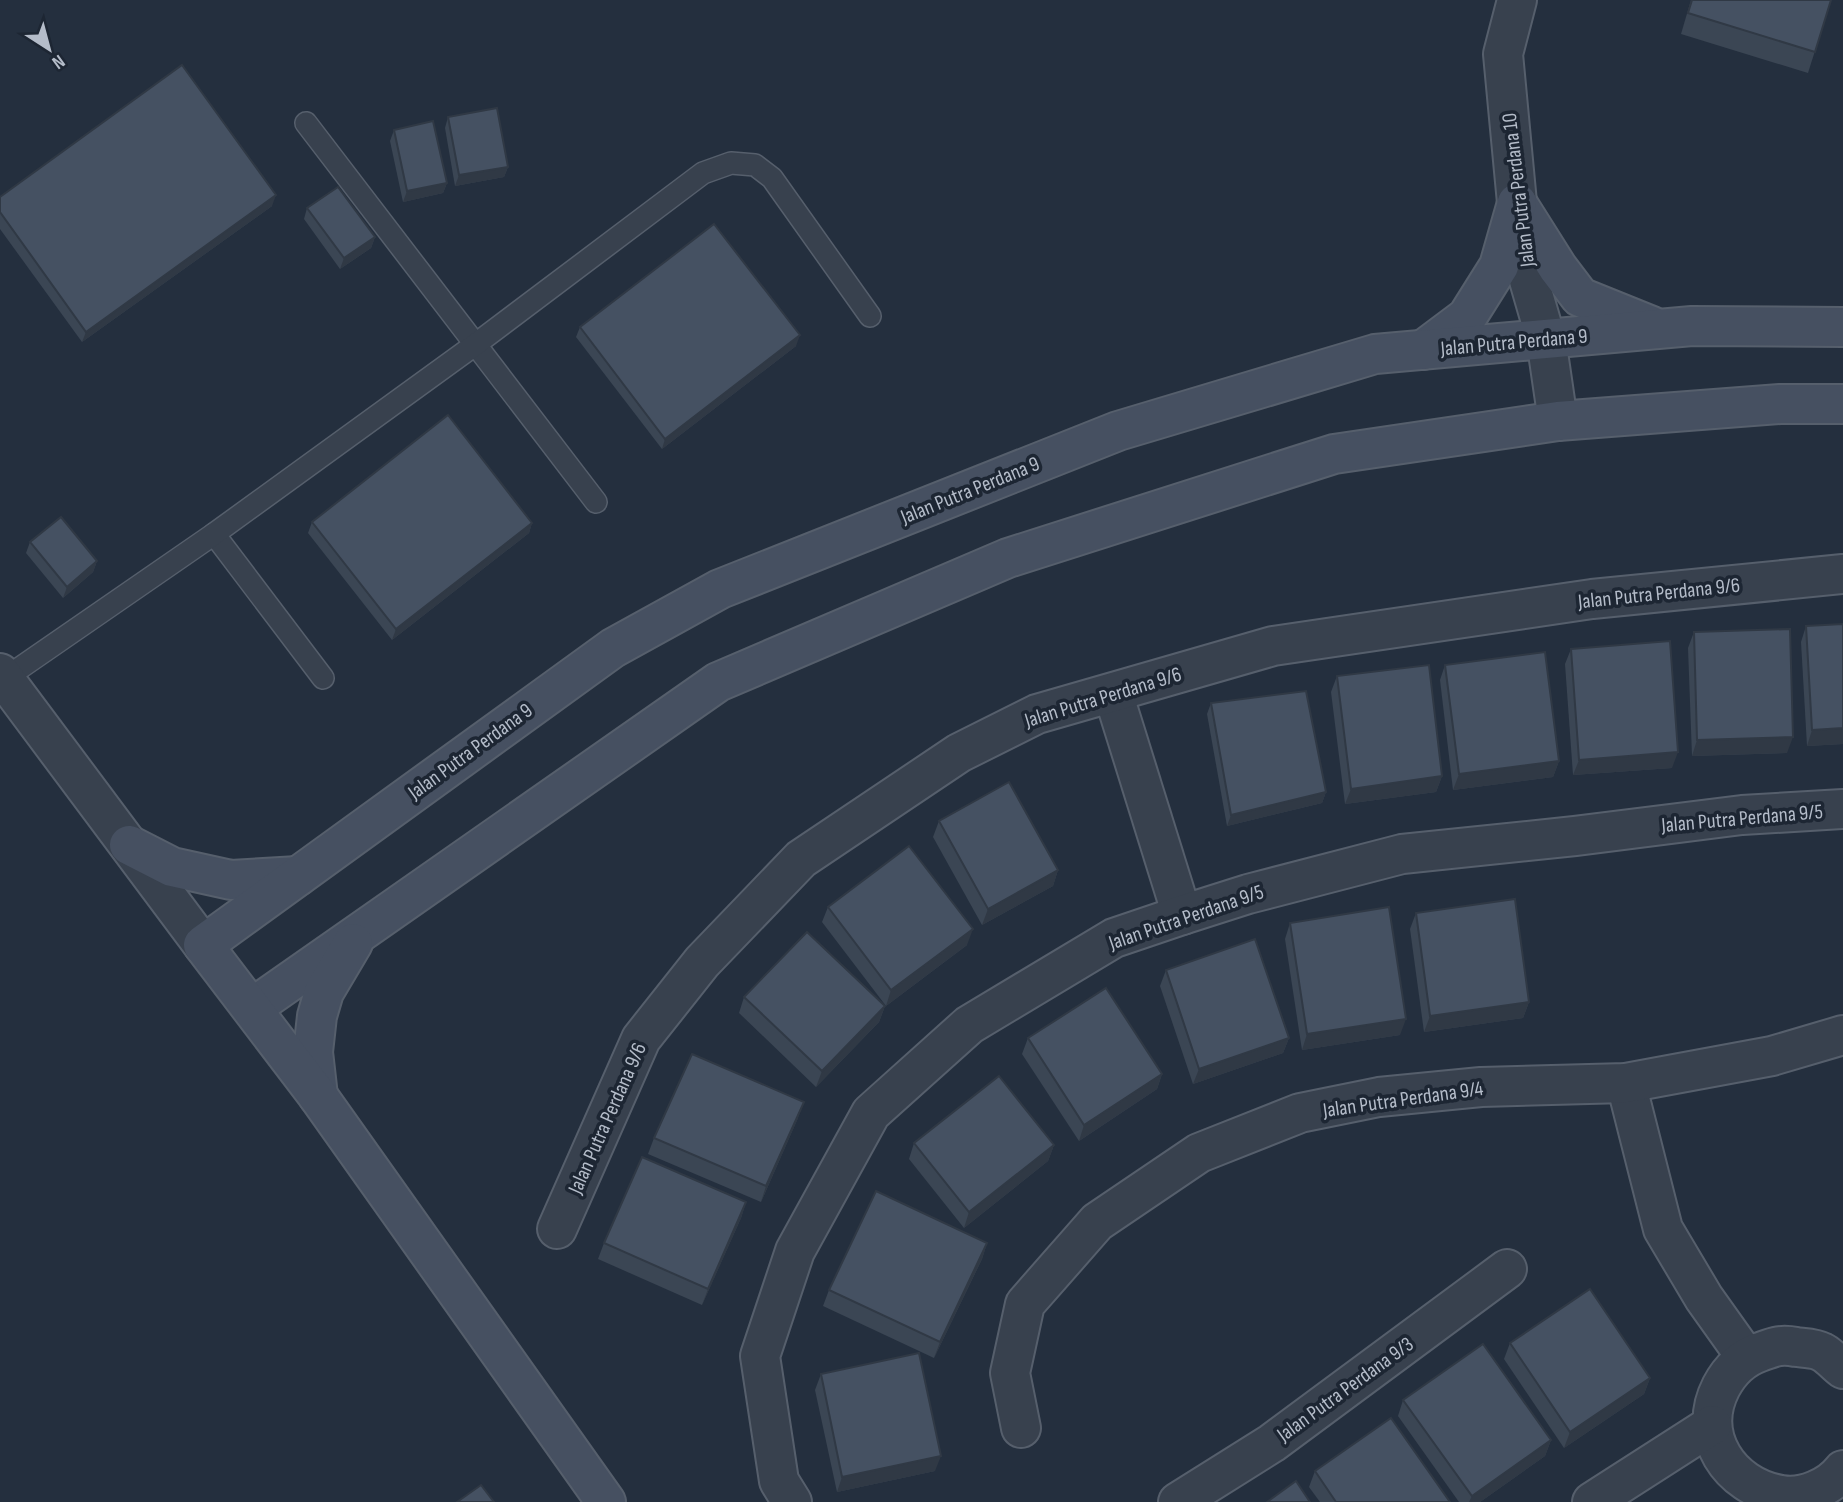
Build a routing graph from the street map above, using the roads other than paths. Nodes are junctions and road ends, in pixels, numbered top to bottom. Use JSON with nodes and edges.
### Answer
{"nodes":[{"id":1,"x":1517,"y":0,"type":"edge"},
{"id":2,"x":306,"y":123,"type":"dead end"},
{"id":3,"x":1517,"y":203,"type":"junction"},
{"id":4,"x":870,"y":316,"type":"dead end"},
{"id":5,"x":1843,"y":327,"type":"edge"},
{"id":6,"x":1659,"y":329,"type":"junction"},
{"id":7,"x":1546,"y":339,"type":"junction"},
{"id":8,"x":475,"y":344,"type":"junction"},
{"id":9,"x":1423,"y":349,"type":"junction"},
{"id":10,"x":1843,"y":404,"type":"edge"},
{"id":11,"x":1558,"y":421,"type":"junction"},
{"id":12,"x":596,"y":502,"type":"dead end"},
{"id":13,"x":214,"y":534,"type":"junction"},
{"id":14,"x":1843,"y":574,"type":"edge"},
{"id":15,"x":2,"y":676,"type":"edge"},
{"id":16,"x":323,"y":678,"type":"dead end"},
{"id":17,"x":1113,"y":693,"type":"junction"},
{"id":18,"x":1843,"y":809,"type":"edge"},
{"id":19,"x":129,"y":845,"type":"junction"},
{"id":20,"x":298,"y":876,"type":"junction"},
{"id":21,"x":1182,"y":915,"type":"junction"},
{"id":22,"x":360,"y":932,"type":"junction"},
{"id":23,"x":204,"y":945,"type":"junction"},
{"id":24,"x":252,"y":1007,"type":"junction"},
{"id":25,"x":1843,"y":1035,"type":"edge"},
{"id":26,"x":1626,"y":1083,"type":"junction"},
{"id":27,"x":318,"y":1096,"type":"junction"},
{"id":28,"x":557,"y":1229,"type":"dead end"},
{"id":29,"x":1507,"y":1269,"type":"dead end"},
{"id":30,"x":1746,"y":1357,"type":"junction"},
{"id":31,"x":1843,"y":1369,"type":"edge"},
{"id":32,"x":1712,"y":1424,"type":"junction"},
{"id":33,"x":1021,"y":1428,"type":"dead end"},
{"id":34,"x":1841,"y":1479,"type":"edge"},
{"id":35,"x":606,"y":1502,"type":"edge"},
{"id":36,"x":792,"y":1502,"type":"edge"},
{"id":37,"x":1178,"y":1502,"type":"edge"},
{"id":38,"x":1592,"y":1502,"type":"edge"}],
"edges":[{"from":1,"to":3,"type":"street","name":"Jalan Putra Perdana 10"},
{"from":2,"to":8,"type":"lane"},
{"from":3,"to":6,"type":"street"},
{"from":3,"to":7,"type":"street","name":"Jalan Putra Perdana 10"},
{"from":3,"to":9,"type":"street"},
{"from":4,"to":8,"type":"lane"},
{"from":5,"to":6,"type":"street","name":"Jalan Putra Perdana 9"},
{"from":6,"to":7,"type":"street","name":"Jalan Putra Perdana 9"},
{"from":7,"to":9,"type":"street","name":"Jalan Putra Perdana 9"},
{"from":7,"to":11,"type":"street","name":"Jalan Putra Perdana 10"},
{"from":8,"to":12,"type":"lane"},
{"from":8,"to":13,"type":"lane"},
{"from":9,"to":20,"type":"street","name":"Jalan Putra Perdana 9"},
{"from":10,"to":11,"type":"street"},
{"from":11,"to":22,"type":"street"},
{"from":13,"to":15,"type":"lane"},
{"from":13,"to":16,"type":"lane"},
{"from":14,"to":17,"type":"street","name":"Jalan Putra Perdana 9/6"},
{"from":15,"to":19,"type":"street"},
{"from":17,"to":21,"type":"street"},
{"from":17,"to":28,"type":"street","name":"Jalan Putra Perdana 9/6"},
{"from":18,"to":21,"type":"street","name":"Jalan Putra Perdana 9/5"},
{"from":19,"to":20,"type":"street"},
{"from":19,"to":23,"type":"street"},
{"from":20,"to":23,"type":"street","name":"Jalan Putra Perdana 9"},
{"from":21,"to":36,"type":"street","name":"Jalan Putra Perdana 9/5"},
{"from":22,"to":24,"type":"street"},
{"from":22,"to":27,"type":"street"},
{"from":23,"to":24,"type":"street"},
{"from":24,"to":27,"type":"street"},
{"from":25,"to":26,"type":"street","name":"Jalan Putra Perdana 9/4"},
{"from":26,"to":30,"type":"street"},
{"from":26,"to":33,"type":"street","name":"Jalan Putra Perdana 9/4"},
{"from":27,"to":35,"type":"street"},
{"from":29,"to":37,"type":"street","name":"Jalan Putra Perdana 9/3"},
{"from":30,"to":31,"type":"street"},
{"from":30,"to":32,"type":"street"},
{"from":32,"to":34,"type":"street"},
{"from":32,"to":38,"type":"street"}]}
